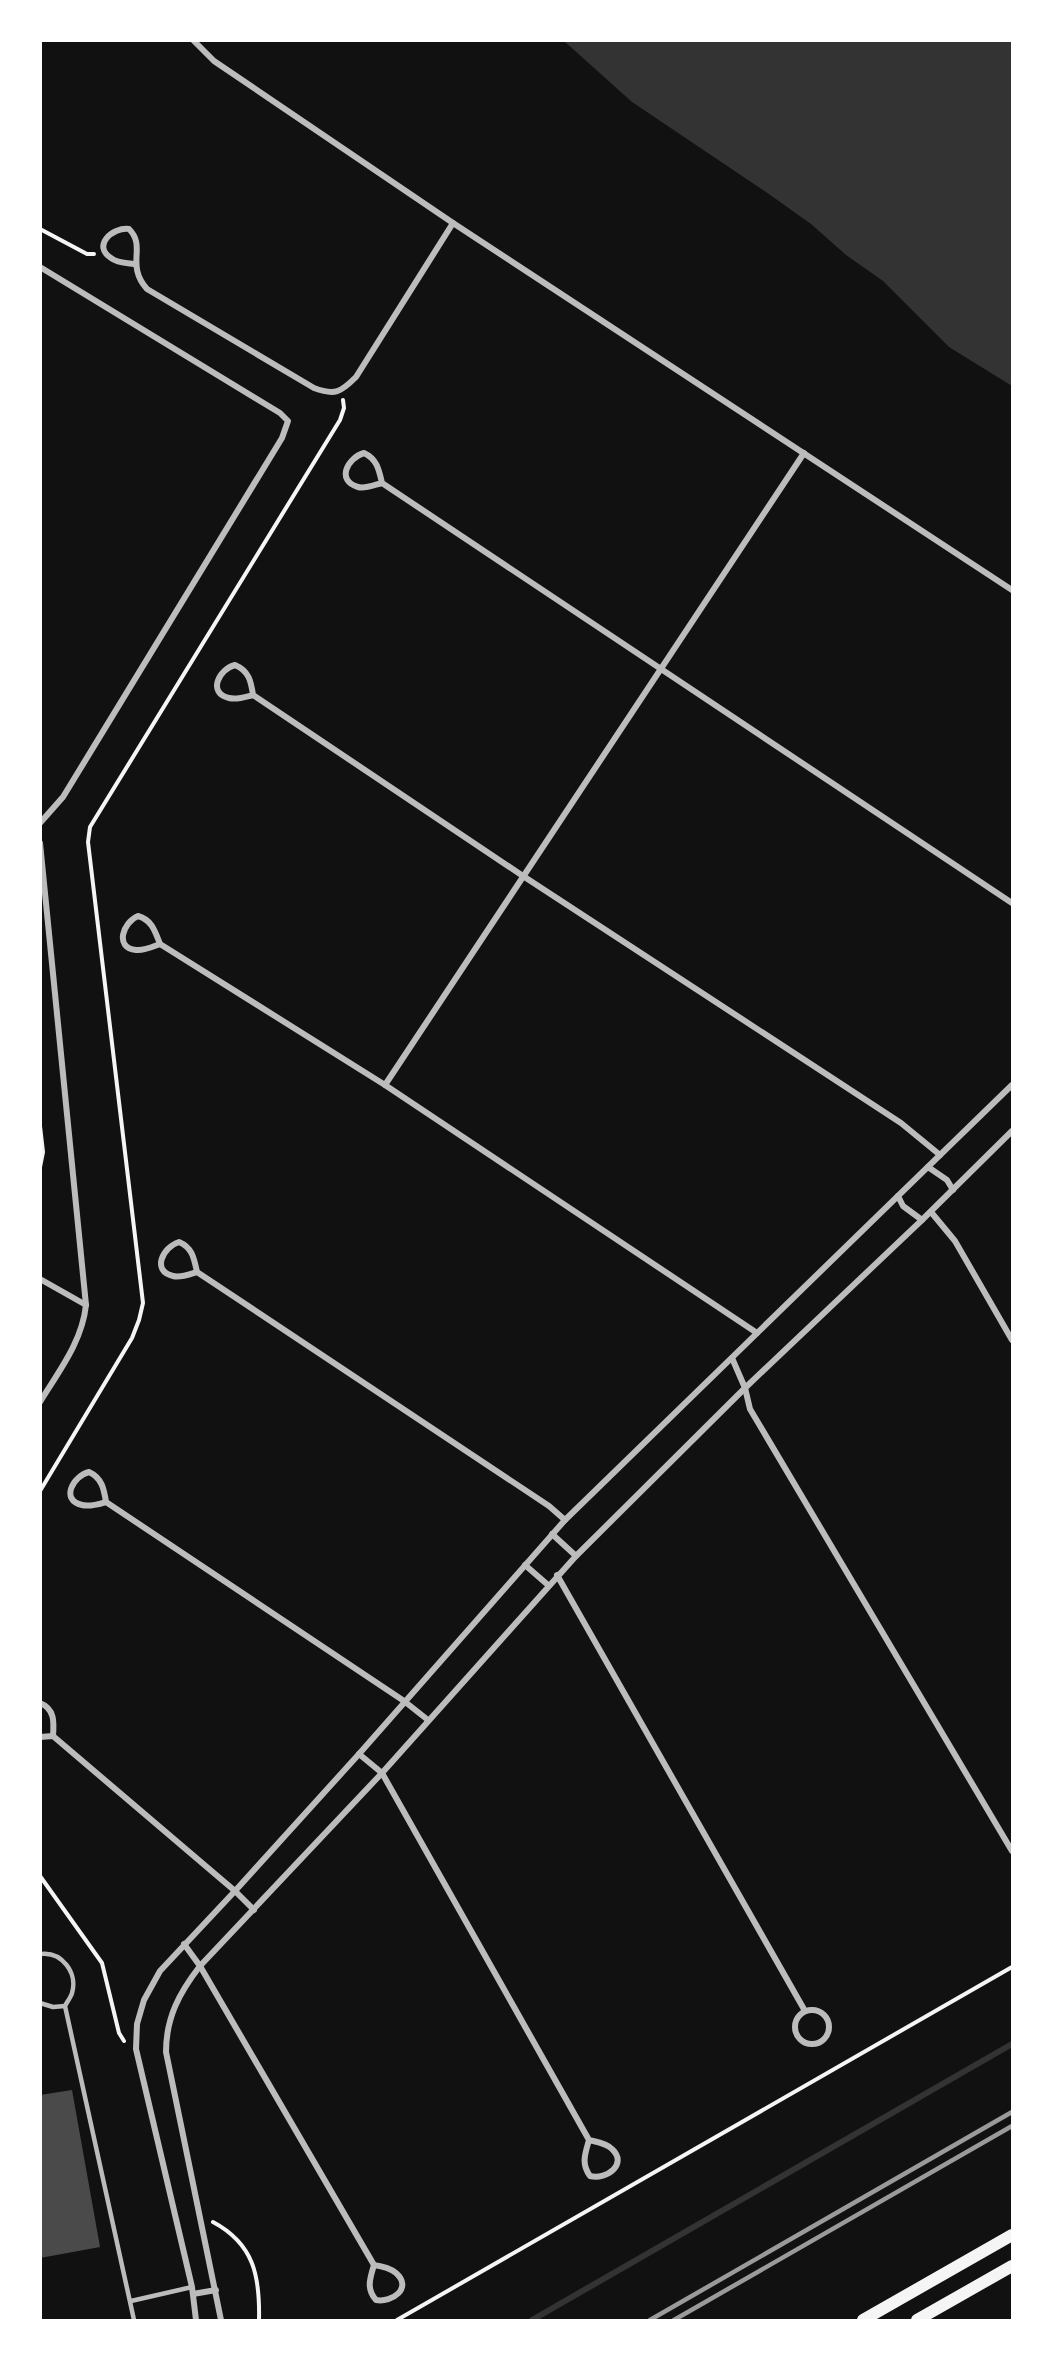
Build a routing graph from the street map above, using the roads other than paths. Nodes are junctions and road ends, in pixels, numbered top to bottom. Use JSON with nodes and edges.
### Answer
{"nodes":[{"id":1,"x":193,"y":40,"type":"edge"},
{"id":2,"x":453,"y":223,"type":"junction"},
{"id":3,"x":134,"y":264,"type":"junction"},
{"id":4,"x":40,"y":267,"type":"edge"},
{"id":5,"x":804,"y":453,"type":"junction"},
{"id":6,"x":382,"y":483,"type":"junction"},
{"id":7,"x":1012,"y":590,"type":"edge"},
{"id":8,"x":659,"y":669,"type":"junction"},
{"id":9,"x":253,"y":695,"type":"junction"},
{"id":10,"x":40,"y":823,"type":"edge"},
{"id":11,"x":40,"y":843,"type":"edge"},
{"id":12,"x":523,"y":876,"type":"junction"},
{"id":13,"x":1012,"y":903,"type":"edge"},
{"id":14,"x":159,"y":944,"type":"junction"},
{"id":15,"x":385,"y":1085,"type":"junction"},
{"id":16,"x":1012,"y":1085,"type":"edge"},
{"id":17,"x":1012,"y":1131,"type":"edge"},
{"id":18,"x":940,"y":1155,"type":"junction"},
{"id":19,"x":928,"y":1167,"type":"junction"},
{"id":20,"x":952,"y":1190,"type":"junction"},
{"id":21,"x":898,"y":1196,"type":"junction"},
{"id":22,"x":931,"y":1212,"type":"junction"},
{"id":23,"x":922,"y":1220,"type":"junction"},
{"id":24,"x":197,"y":1272,"type":"junction"},
{"id":25,"x":40,"y":1279,"type":"edge"},
{"id":26,"x":86,"y":1305,"type":"junction"},
{"id":27,"x":757,"y":1333,"type":"junction"},
{"id":28,"x":1012,"y":1340,"type":"edge"},
{"id":29,"x":732,"y":1358,"type":"junction"},
{"id":30,"x":745,"y":1388,"type":"junction"},
{"id":31,"x":40,"y":1402,"type":"edge"},
{"id":32,"x":106,"y":1502,"type":"junction"},
{"id":33,"x":565,"y":1520,"type":"junction"},
{"id":34,"x":552,"y":1534,"type":"junction"},
{"id":35,"x":576,"y":1556,"type":"junction"},
{"id":36,"x":525,"y":1565,"type":"junction"},
{"id":37,"x":558,"y":1575,"type":"junction"},
{"id":38,"x":548,"y":1586,"type":"junction"},
{"id":39,"x":404,"y":1701,"type":"junction"},
{"id":40,"x":40,"y":1703,"type":"edge"},
{"id":41,"x":428,"y":1720,"type":"junction"},
{"id":42,"x":53,"y":1736,"type":"junction"},
{"id":43,"x":40,"y":1737,"type":"edge"},
{"id":44,"x":359,"y":1754,"type":"junction"},
{"id":45,"x":382,"y":1773,"type":"junction"},
{"id":46,"x":1012,"y":1851,"type":"edge"},
{"id":47,"x":235,"y":1891,"type":"junction"},
{"id":48,"x":254,"y":1910,"type":"junction"},
{"id":49,"x":184,"y":1944,"type":"junction"},
{"id":50,"x":40,"y":1954,"type":"edge"},
{"id":51,"x":200,"y":1966,"type":"junction"},
{"id":52,"x":40,"y":2003,"type":"edge"},
{"id":53,"x":65,"y":2006,"type":"junction"},
{"id":54,"x":805,"y":2011,"type":"junction"},
{"id":55,"x":589,"y":2140,"type":"junction"},
{"id":56,"x":1012,"y":2235,"type":"edge"},
{"id":57,"x":374,"y":2265,"type":"junction"},
{"id":58,"x":1012,"y":2266,"type":"edge"},
{"id":59,"x":216,"y":2290,"type":"junction"},
{"id":60,"x":192,"y":2291,"type":"junction"},
{"id":61,"x":131,"y":2301,"type":"junction"},
{"id":62,"x":134,"y":2320,"type":"edge"},
{"id":63,"x":196,"y":2320,"type":"edge"},
{"id":64,"x":221,"y":2320,"type":"edge"},
{"id":65,"x":863,"y":2320,"type":"edge"},
{"id":66,"x":917,"y":2320,"type":"edge"}],
"edges":[{"from":1,"to":2,"type":"street"},
{"from":2,"to":3,"type":"street"},
{"from":2,"to":5,"type":"street"},
{"from":3,"to":3,"type":"street"},
{"from":4,"to":10,"type":"street"},
{"from":5,"to":7,"type":"street"},
{"from":5,"to":8,"type":"street"},
{"from":6,"to":6,"type":"street"},
{"from":6,"to":8,"type":"street"},
{"from":8,"to":12,"type":"street"},
{"from":8,"to":13,"type":"street"},
{"from":9,"to":9,"type":"street"},
{"from":9,"to":12,"type":"street"},
{"from":11,"to":26,"type":"street"},
{"from":12,"to":15,"type":"street"},
{"from":12,"to":18,"type":"street"},
{"from":14,"to":14,"type":"street"},
{"from":14,"to":15,"type":"street"},
{"from":15,"to":27,"type":"street"},
{"from":16,"to":18,"type":"street"},
{"from":17,"to":20,"type":"street"},
{"from":18,"to":19,"type":"street"},
{"from":19,"to":20,"type":"street"},
{"from":19,"to":21,"type":"street"},
{"from":20,"to":22,"type":"street"},
{"from":21,"to":23,"type":"street"},
{"from":21,"to":27,"type":"street"},
{"from":22,"to":23,"type":"street"},
{"from":22,"to":28,"type":"street"},
{"from":23,"to":30,"type":"street"},
{"from":24,"to":24,"type":"street"},
{"from":24,"to":33,"type":"street"},
{"from":25,"to":26,"type":"street"},
{"from":26,"to":31,"type":"street"},
{"from":27,"to":29,"type":"street"},
{"from":29,"to":30,"type":"street"},
{"from":29,"to":33,"type":"street"},
{"from":30,"to":35,"type":"street"},
{"from":30,"to":46,"type":"street"},
{"from":32,"to":32,"type":"street"},
{"from":32,"to":39,"type":"street"},
{"from":33,"to":34,"type":"street"},
{"from":34,"to":35,"type":"street"},
{"from":34,"to":36,"type":"street"},
{"from":35,"to":37,"type":"street"},
{"from":36,"to":38,"type":"street"},
{"from":36,"to":39,"type":"street"},
{"from":37,"to":38,"type":"street"},
{"from":37,"to":54,"type":"street"},
{"from":38,"to":41,"type":"street"},
{"from":39,"to":41,"type":"street"},
{"from":39,"to":44,"type":"street"},
{"from":40,"to":42,"type":"street"},
{"from":41,"to":45,"type":"street"},
{"from":42,"to":43,"type":"street"},
{"from":42,"to":47,"type":"street"},
{"from":44,"to":45,"type":"street"},
{"from":44,"to":47,"type":"street"},
{"from":45,"to":48,"type":"street"},
{"from":45,"to":55,"type":"street"},
{"from":47,"to":48,"type":"street"},
{"from":47,"to":49,"type":"street"},
{"from":48,"to":51,"type":"street"},
{"from":49,"to":51,"type":"street"},
{"from":49,"to":60,"type":"street"},
{"from":50,"to":53,"type":"lane"},
{"from":51,"to":57,"type":"street"},
{"from":51,"to":59,"type":"street"},
{"from":52,"to":53,"type":"lane"},
{"from":53,"to":61,"type":"lane"},
{"from":54,"to":54,"type":"street"},
{"from":55,"to":55,"type":"street"},
{"from":56,"to":65,"type":"main road"},
{"from":57,"to":57,"type":"street"},
{"from":58,"to":66,"type":"main road"},
{"from":59,"to":60,"type":"street"},
{"from":59,"to":64,"type":"street"},
{"from":60,"to":61,"type":"lane"},
{"from":60,"to":63,"type":"street"},
{"from":61,"to":62,"type":"lane"}]}
